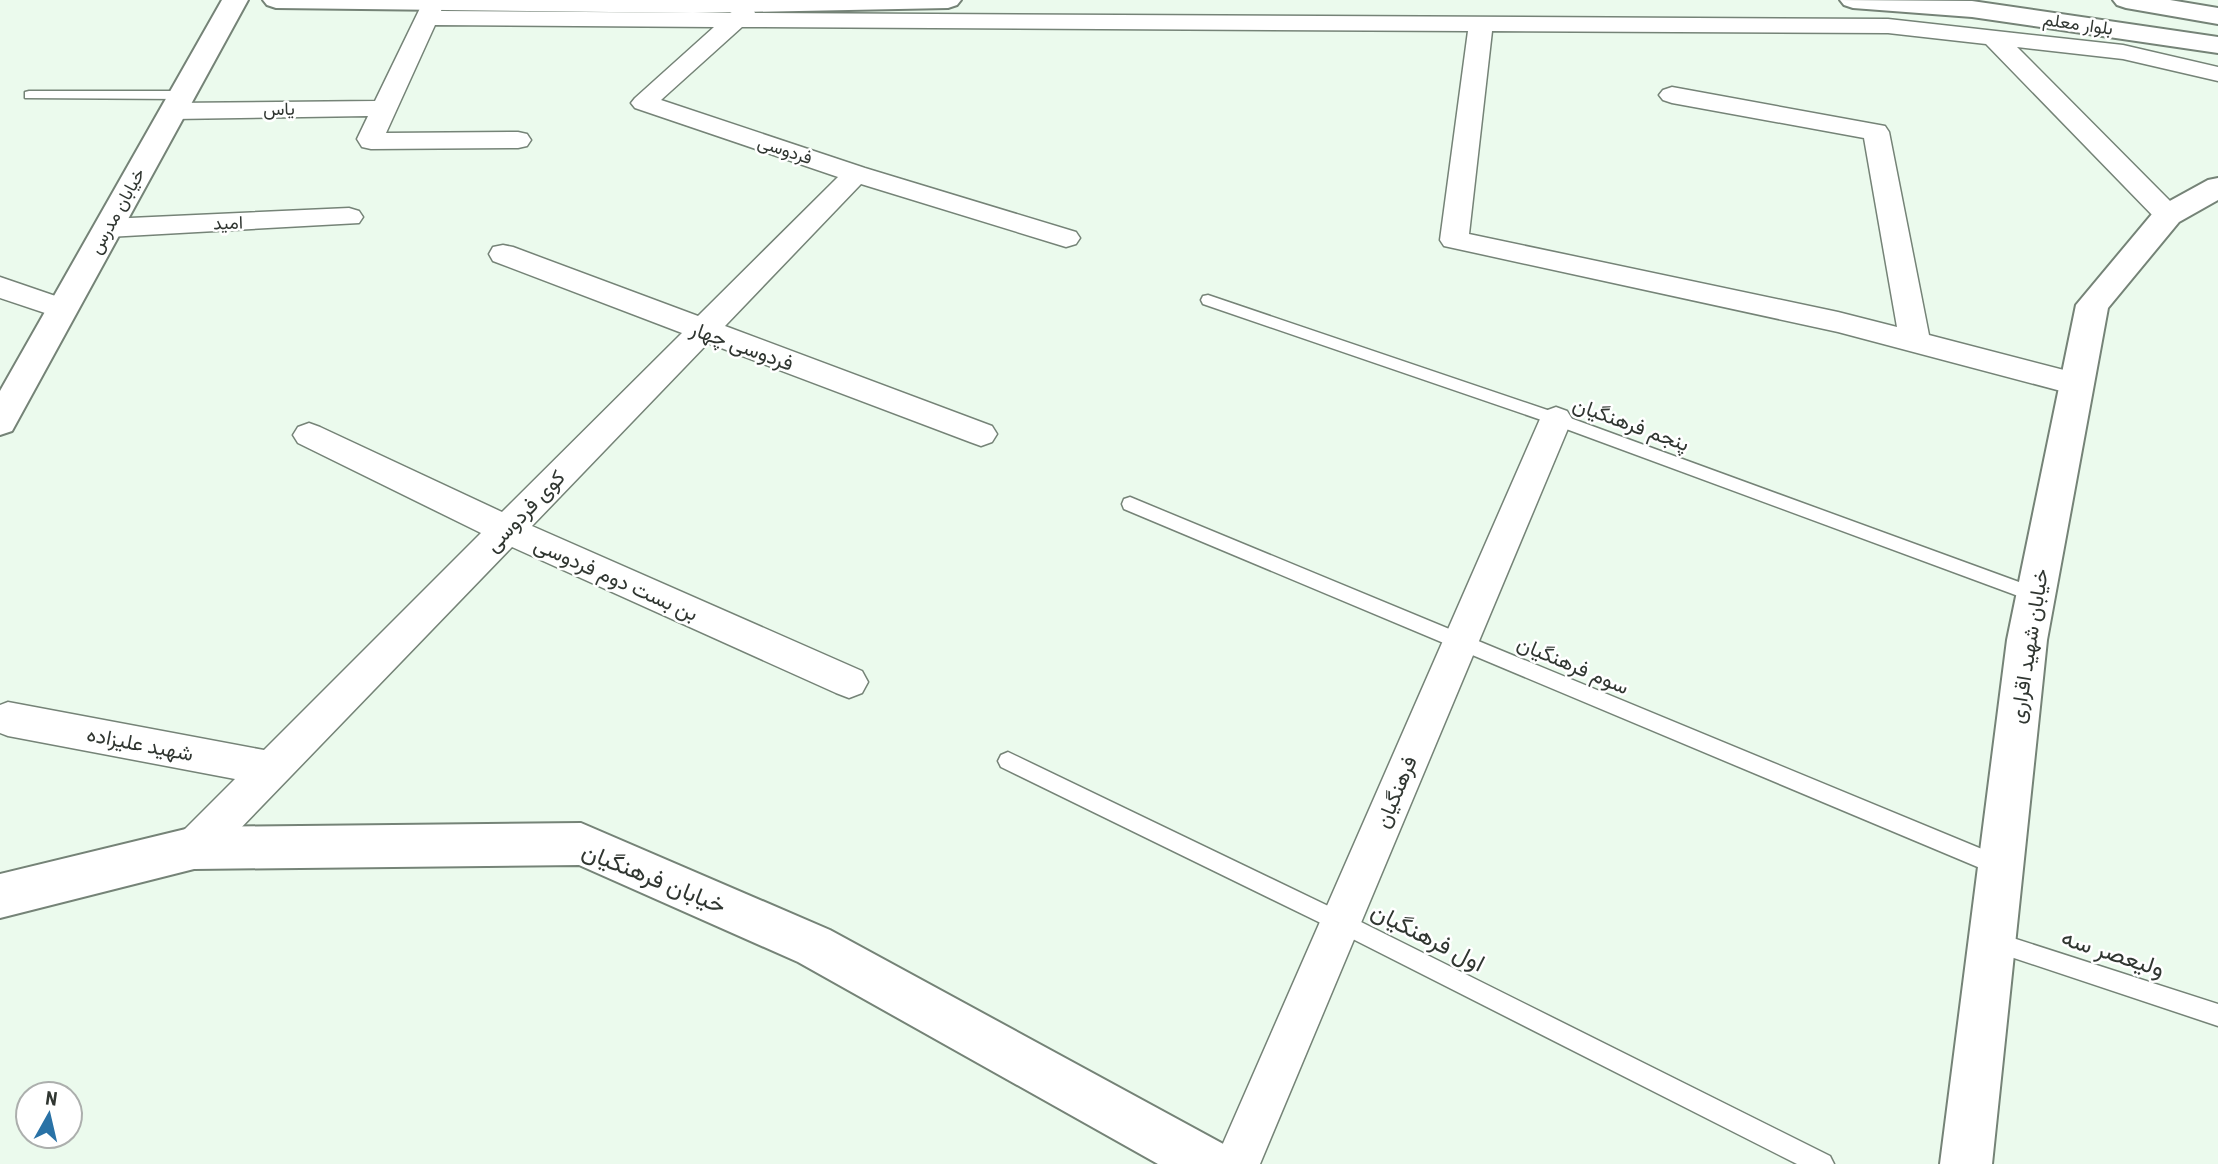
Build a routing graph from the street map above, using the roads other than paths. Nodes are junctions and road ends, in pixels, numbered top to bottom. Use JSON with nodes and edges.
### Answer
{"nodes":[{"id":1,"x":235,"y":0,"type":"edge"},
{"id":2,"x":276,"y":0,"type":"edge"},
{"id":3,"x":948,"y":0,"type":"edge"},
{"id":4,"x":1853,"y":0,"type":"edge"},
{"id":5,"x":2126,"y":0,"type":"edge"},
{"id":6,"x":430,"y":10,"type":"junction"},
{"id":7,"x":744,"y":13,"type":"junction"},
{"id":8,"x":2218,"y":16,"type":"edge"},
{"id":9,"x":1481,"y":23,"type":"junction"},
{"id":10,"x":1992,"y":36,"type":"junction"},
{"id":11,"x":2218,"y":45,"type":"edge"},
{"id":12,"x":2218,"y":74,"type":"edge"},
{"id":13,"x":1672,"y":94,"type":"dead end"},
{"id":14,"x":29,"y":95,"type":"dead end"},
{"id":15,"x":177,"y":103,"type":"junction"},
{"id":16,"x":385,"y":108,"type":"junction"},
{"id":17,"x":518,"y":140,"type":"dead end"},
{"id":18,"x":856,"y":174,"type":"junction"},
{"id":19,"x":2218,"y":187,"type":"edge"},
{"id":20,"x":2168,"y":215,"type":"junction"},
{"id":21,"x":349,"y":218,"type":"dead end"},
{"id":22,"x":108,"y":228,"type":"junction"},
{"id":23,"x":1066,"y":238,"type":"dead end"},
{"id":24,"x":503,"y":254,"type":"dead end"},
{"id":25,"x":0,"y":287,"type":"edge"},
{"id":26,"x":1209,"y":300,"type":"dead end"},
{"id":27,"x":63,"y":309,"type":"junction"},
{"id":28,"x":702,"y":331,"type":"junction"},
{"id":29,"x":1915,"y":342,"type":"junction"},
{"id":30,"x":2076,"y":384,"type":"junction"},
{"id":31,"x":1556,"y":419,"type":"junction"},
{"id":32,"x":0,"y":422,"type":"edge"},
{"id":33,"x":981,"y":434,"type":"dead end"},
{"id":34,"x":309,"y":435,"type":"dead end"},
{"id":35,"x":1130,"y":504,"type":"dead end"},
{"id":36,"x":506,"y":530,"type":"junction"},
{"id":37,"x":2035,"y":595,"type":"junction"},
{"id":38,"x":1460,"y":643,"type":"junction"},
{"id":39,"x":849,"y":682,"type":"dead end"},
{"id":40,"x":8,"y":719,"type":"dead end"},
{"id":41,"x":1008,"y":761,"type":"dead end"},
{"id":42,"x":272,"y":769,"type":"junction"},
{"id":43,"x":194,"y":848,"type":"junction"},
{"id":44,"x":2000,"y":867,"type":"junction"},
{"id":45,"x":0,"y":896,"type":"edge"},
{"id":46,"x":1340,"y":922,"type":"junction"},
{"id":47,"x":1991,"y":942,"type":"junction"},
{"id":48,"x":2218,"y":1014,"type":"edge"},
{"id":49,"x":1209,"y":1164,"type":"edge"},
{"id":50,"x":1237,"y":1164,"type":"edge"},
{"id":51,"x":1822,"y":1164,"type":"edge"},
{"id":52,"x":1965,"y":1164,"type":"edge"}],
"edges":[{"from":1,"to":15,"type":"street","name":"خیابان مدرس"},
{"from":2,"to":6,"type":"street"},
{"from":3,"to":7,"type":"street"},
{"from":4,"to":11,"type":"street","name":"بلوار معلم"},
{"from":5,"to":8,"type":"street","name":"بلوار معلم"},
{"from":6,"to":7,"type":"street"},
{"from":6,"to":16,"type":"street"},
{"from":7,"to":9,"type":"street"},
{"from":7,"to":18,"type":"street","name":"فردوسی"},
{"from":9,"to":10,"type":"street"},
{"from":9,"to":29,"type":"street"},
{"from":10,"to":12,"type":"street"},
{"from":10,"to":20,"type":"street"},
{"from":13,"to":29,"type":"street"},
{"from":14,"to":15,"type":"lane"},
{"from":15,"to":16,"type":"street","name":"یاس"},
{"from":15,"to":22,"type":"street","name":"خیابان مدرس"},
{"from":16,"to":17,"type":"street"},
{"from":18,"to":23,"type":"street","name":"فردوسی"},
{"from":18,"to":28,"type":"street","name":"کوی فردوسی"},
{"from":19,"to":20,"type":"street","name":"خیابان شهید اقراری"},
{"from":20,"to":30,"type":"street","name":"خیابان شهید اقراری"},
{"from":21,"to":22,"type":"street","name":"امید"},
{"from":22,"to":27,"type":"street","name":"خیابان مدرس"},
{"from":24,"to":28,"type":"street","name":"فردوسی چهار"},
{"from":25,"to":27,"type":"street"},
{"from":26,"to":31,"type":"lane","name":"پنجم فرهنگیان"},
{"from":27,"to":32,"type":"street","name":"خیابان مدرس"},
{"from":28,"to":33,"type":"street","name":"فردوسی چهار"},
{"from":28,"to":36,"type":"street","name":"کوی فردوسی"},
{"from":29,"to":30,"type":"street"},
{"from":30,"to":37,"type":"street","name":"خیابان شهید اقراری"},
{"from":31,"to":37,"type":"lane","name":"پنجم فرهنگیان"},
{"from":31,"to":38,"type":"street","name":"فرهنگیان"},
{"from":34,"to":36,"type":"street","name":"بن بست دوم فردوسی"},
{"from":35,"to":38,"type":"lane","name":"سوم فرهنگیان"},
{"from":36,"to":39,"type":"street","name":"بن بست دوم فردوسی"},
{"from":36,"to":42,"type":"street","name":"کوی فردوسی"},
{"from":37,"to":44,"type":"street","name":"خیابان شهید اقراری"},
{"from":38,"to":44,"type":"lane","name":"سوم فرهنگیان"},
{"from":38,"to":46,"type":"street","name":"فرهنگیان"},
{"from":40,"to":42,"type":"street","name":"شهید علیزاده"},
{"from":41,"to":46,"type":"lane","name":"اول فرهنگیان"},
{"from":42,"to":43,"type":"street","name":"کوی فردوسی"},
{"from":43,"to":45,"type":"street","name":"خیابان فرهنگیان"},
{"from":43,"to":49,"type":"street","name":"خیابان فرهنگیان"},
{"from":44,"to":47,"type":"street","name":"خیابان شهید اقراری"},
{"from":46,"to":50,"type":"street","name":"فرهنگیان"},
{"from":46,"to":51,"type":"lane","name":"اول فرهنگیان"},
{"from":47,"to":48,"type":"lane","name":"ولیعصر سه"},
{"from":47,"to":52,"type":"street","name":"خیابان شهید اقراری"}]}
